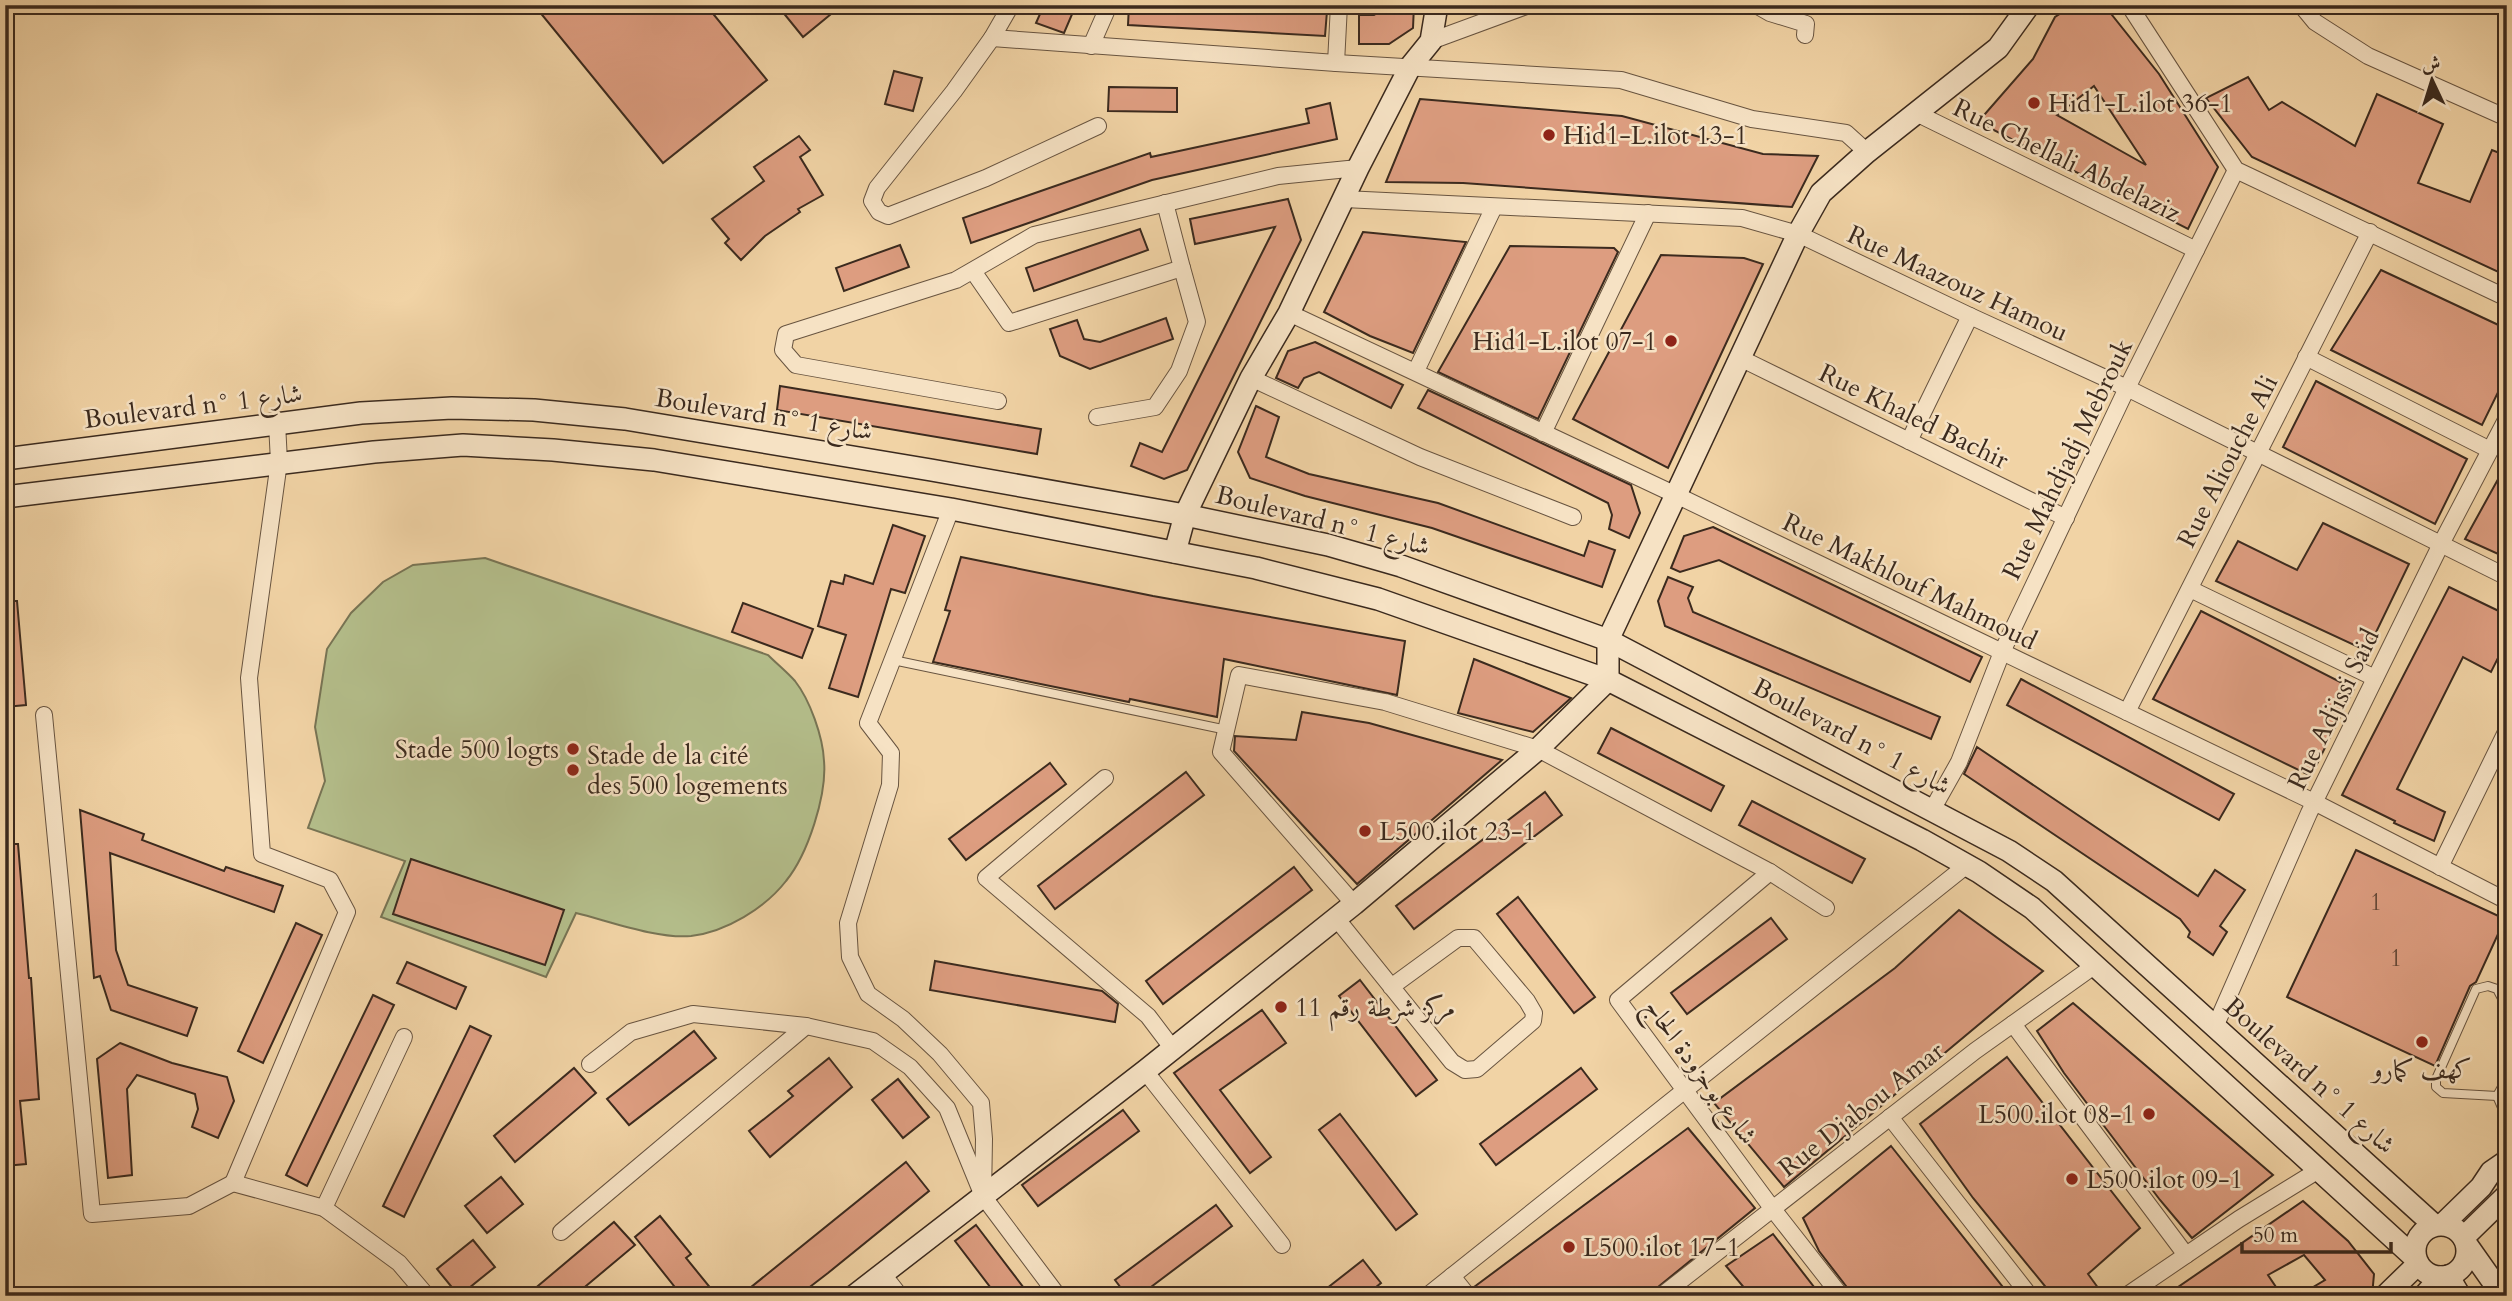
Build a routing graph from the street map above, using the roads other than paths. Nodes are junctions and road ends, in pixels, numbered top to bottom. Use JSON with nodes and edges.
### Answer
{"nodes":[{"id":1,"x":1011,"y":5,"type":"edge"},
{"id":2,"x":1109,"y":5,"type":"edge"},
{"id":3,"x":1339,"y":5,"type":"edge"},
{"id":4,"x":1437,"y":5,"type":"edge"},
{"id":5,"x":1529,"y":5,"type":"edge"},
{"id":6,"x":1756,"y":5,"type":"edge"},
{"id":7,"x":2029,"y":5,"type":"edge"},
{"id":8,"x":2129,"y":5,"type":"edge"},
{"id":9,"x":2301,"y":5,"type":"edge"},
{"id":10,"x":1805,"y":35,"type":"dead end"},
{"id":11,"x":992,"y":38,"type":"junction"},
{"id":12,"x":1431,"y":41,"type":"junction"},
{"id":13,"x":1091,"y":46,"type":"junction"},
{"id":14,"x":1336,"y":63,"type":"junction"},
{"id":15,"x":1410,"y":67,"type":"junction"},
{"id":16,"x":1916,"y":113,"type":"junction"},
{"id":17,"x":2507,"y":118,"type":"edge"},
{"id":18,"x":1098,"y":126,"type":"dead end"},
{"id":19,"x":1867,"y":152,"type":"junction"},
{"id":20,"x":1358,"y":168,"type":"junction"},
{"id":21,"x":2236,"y":170,"type":"junction"},
{"id":22,"x":1344,"y":199,"type":"junction"},
{"id":23,"x":1165,"y":203,"type":"junction"},
{"id":24,"x":1494,"y":207,"type":"junction"},
{"id":25,"x":1648,"y":214,"type":"junction"},
{"id":26,"x":2370,"y":232,"type":"junction"},
{"id":27,"x":1798,"y":234,"type":"junction"},
{"id":28,"x":2196,"y":250,"type":"junction"},
{"id":29,"x":1182,"y":268,"type":"junction"},
{"id":30,"x":973,"y":271,"type":"junction"},
{"id":31,"x":2507,"y":298,"type":"edge"},
{"id":32,"x":1289,"y":313,"type":"junction"},
{"id":33,"x":1969,"y":317,"type":"junction"},
{"id":34,"x":1740,"y":358,"type":"junction"},
{"id":35,"x":2306,"y":358,"type":"junction"},
{"id":36,"x":1416,"y":371,"type":"junction"},
{"id":37,"x":1251,"y":378,"type":"junction"},
{"id":38,"x":2127,"y":388,"type":"junction"},
{"id":39,"x":998,"y":401,"type":"dead end"},
{"id":40,"x":1097,"y":416,"type":"dead end"},
{"id":41,"x":2507,"y":418,"type":"edge"},
{"id":42,"x":277,"y":423,"type":"junction"},
{"id":43,"x":1543,"y":433,"type":"junction"},
{"id":44,"x":1909,"y":441,"type":"junction"},
{"id":45,"x":2490,"y":450,"type":"junction"},
{"id":46,"x":2259,"y":455,"type":"junction"},
{"id":47,"x":5,"y":458,"type":"edge"},
{"id":48,"x":279,"y":462,"type":"junction"},
{"id":49,"x":1676,"y":495,"type":"junction"},
{"id":50,"x":5,"y":497,"type":"edge"},
{"id":51,"x":951,"y":509,"type":"junction"},
{"id":52,"x":1185,"y":515,"type":"junction"},
{"id":53,"x":1573,"y":517,"type":"dead end"},
{"id":54,"x":2066,"y":518,"type":"junction"},
{"id":55,"x":2441,"y":544,"type":"junction"},
{"id":56,"x":1175,"y":552,"type":"junction"},
{"id":57,"x":2507,"y":577,"type":"edge"},
{"id":58,"x":2190,"y":589,"type":"junction"},
{"id":59,"x":1608,"y":640,"type":"junction"},
{"id":60,"x":2002,"y":652,"type":"junction"},
{"id":61,"x":893,"y":660,"type":"junction"},
{"id":62,"x":2375,"y":678,"type":"junction"},
{"id":63,"x":1608,"y":680,"type":"junction"},
{"id":64,"x":2127,"y":712,"type":"junction"},
{"id":65,"x":44,"y":715,"type":"dead end"},
{"id":66,"x":1227,"y":730,"type":"junction"},
{"id":67,"x":2507,"y":730,"type":"edge"},
{"id":68,"x":1538,"y":749,"type":"junction"},
{"id":69,"x":1105,"y":778,"type":"dead end"},
{"id":70,"x":2314,"y":802,"type":"junction"},
{"id":71,"x":1932,"y":810,"type":"junction"},
{"id":72,"x":1967,"y":865,"type":"junction"},
{"id":73,"x":2440,"y":867,"type":"junction"},
{"id":74,"x":1770,"y":872,"type":"junction"},
{"id":75,"x":2507,"y":901,"type":"edge"},
{"id":76,"x":1354,"y":904,"type":"junction"},
{"id":77,"x":1826,"y":908,"type":"dead end"},
{"id":78,"x":1336,"y":918,"type":"junction"},
{"id":79,"x":2094,"y":966,"type":"junction"},
{"id":80,"x":1391,"y":987,"type":"junction"},
{"id":81,"x":2507,"y":1008,"type":"edge"},
{"id":82,"x":2013,"y":1024,"type":"junction"},
{"id":83,"x":806,"y":1026,"type":"junction"},
{"id":84,"x":2215,"y":1027,"type":"junction"},
{"id":85,"x":404,"y":1037,"type":"dead end"},
{"id":86,"x":1173,"y":1049,"type":"junction"},
{"id":87,"x":590,"y":1064,"type":"dead end"},
{"id":88,"x":1145,"y":1072,"type":"junction"},
{"id":89,"x":2507,"y":1078,"type":"edge"},
{"id":90,"x":1685,"y":1091,"type":"junction"},
{"id":91,"x":2497,"y":1096,"type":"junction"},
{"id":92,"x":1890,"y":1117,"type":"junction"},
{"id":93,"x":2507,"y":1119,"type":"edge"},
{"id":94,"x":2507,"y":1161,"type":"edge"},
{"id":95,"x":2317,"y":1171,"type":"junction"},
{"id":96,"x":233,"y":1183,"type":"junction"},
{"id":97,"x":2507,"y":1195,"type":"edge"},
{"id":98,"x":983,"y":1196,"type":"junction"},
{"id":99,"x":324,"y":1208,"type":"junction"},
{"id":100,"x":1772,"y":1208,"type":"junction"},
{"id":101,"x":2439,"y":1225,"type":"junction"},
{"id":102,"x":561,"y":1232,"type":"dead end"},
{"id":103,"x":2465,"y":1241,"type":"junction"},
{"id":104,"x":1282,"y":1245,"type":"dead end"},
{"id":105,"x":2186,"y":1255,"type":"junction"},
{"id":106,"x":2417,"y":1261,"type":"junction"},
{"id":107,"x":882,"y":1273,"type":"junction"},
{"id":108,"x":1452,"y":1276,"type":"junction"},
{"id":109,"x":2445,"y":1277,"type":"junction"},
{"id":110,"x":427,"y":1296,"type":"edge"},
{"id":111,"x":854,"y":1296,"type":"edge"},
{"id":112,"x":900,"y":1296,"type":"edge"},
{"id":113,"x":1058,"y":1296,"type":"edge"},
{"id":114,"x":1427,"y":1296,"type":"edge"},
{"id":115,"x":1468,"y":1296,"type":"edge"},
{"id":116,"x":1661,"y":1296,"type":"edge"},
{"id":117,"x":1841,"y":1296,"type":"edge"},
{"id":118,"x":2030,"y":1296,"type":"edge"},
{"id":119,"x":2126,"y":1296,"type":"edge"},
{"id":120,"x":2385,"y":1296,"type":"edge"},
{"id":121,"x":2424,"y":1296,"type":"edge"},
{"id":122,"x":2460,"y":1296,"type":"edge"},
{"id":123,"x":2503,"y":1296,"type":"edge"}],
"edges":[{"from":1,"to":11,"type":"street"},
{"from":2,"to":13,"type":"street"},
{"from":3,"to":14,"type":"street"},
{"from":4,"to":12,"type":"main road"},
{"from":5,"to":12,"type":"street"},
{"from":6,"to":10,"type":"street"},
{"from":7,"to":16,"type":"main road"},
{"from":8,"to":21,"type":"street"},
{"from":9,"to":17,"type":"street"},
{"from":11,"to":13,"type":"street"},
{"from":11,"to":18,"type":"street"},
{"from":12,"to":15,"type":"main road"},
{"from":13,"to":14,"type":"street"},
{"from":14,"to":15,"type":"street"},
{"from":15,"to":19,"type":"street"},
{"from":15,"to":20,"type":"main road"},
{"from":16,"to":19,"type":"main road"},
{"from":16,"to":28,"type":"street","name":"Rue Chellali Abdelaziz"},
{"from":19,"to":27,"type":"main road"},
{"from":20,"to":22,"type":"main road"},
{"from":20,"to":23,"type":"street"},
{"from":21,"to":26,"type":"street"},
{"from":21,"to":28,"type":"street","name":"Rue Mahdjadj Mebrouk"},
{"from":22,"to":24,"type":"street","name":"Rue Maazouz Hamou"},
{"from":22,"to":32,"type":"main road"},
{"from":23,"to":29,"type":"street"},
{"from":23,"to":30,"type":"street"},
{"from":24,"to":25,"type":"street","name":"Rue Maazouz Hamou"},
{"from":24,"to":36,"type":"street"},
{"from":25,"to":27,"type":"street","name":"Rue Maazouz Hamou"},
{"from":25,"to":43,"type":"street"},
{"from":26,"to":31,"type":"street"},
{"from":26,"to":35,"type":"street","name":"Rue Aliouche Ali"},
{"from":27,"to":33,"type":"street","name":"Rue Maazouz Hamou"},
{"from":27,"to":34,"type":"main road"},
{"from":28,"to":38,"type":"street","name":"Rue Mahdjadj Mebrouk"},
{"from":29,"to":30,"type":"street"},
{"from":29,"to":40,"type":"street"},
{"from":30,"to":39,"type":"street"},
{"from":32,"to":36,"type":"street","name":"Rue Makhlouf Mahmoud"},
{"from":32,"to":37,"type":"main road"},
{"from":33,"to":38,"type":"street","name":"Rue Maazouz Hamou"},
{"from":33,"to":44,"type":"street"},
{"from":34,"to":44,"type":"street","name":"Rue Khaled Bachir"},
{"from":34,"to":49,"type":"main road"},
{"from":35,"to":45,"type":"street"},
{"from":35,"to":46,"type":"street","name":"Rue Aliouche Ali"},
{"from":36,"to":43,"type":"street","name":"Rue Makhlouf Mahmoud"},
{"from":37,"to":52,"type":"main road"},
{"from":37,"to":53,"type":"street"},
{"from":38,"to":46,"type":"street","name":"Rue Maazouz Hamou"},
{"from":38,"to":54,"type":"street","name":"Rue Mahdjadj Mebrouk"},
{"from":41,"to":45,"type":"street","name":"Rue Adjissi Said"},
{"from":42,"to":47,"type":"main road","name":"Boulevard n° شارع 1"},
{"from":42,"to":48,"type":"street"},
{"from":42,"to":52,"type":"main road","name":"Boulevard n° شارع 1"},
{"from":43,"to":49,"type":"street","name":"Rue Makhlouf Mahmoud"},
{"from":44,"to":54,"type":"street","name":"Rue Khaled Bachir"},
{"from":45,"to":55,"type":"street","name":"Rue Adjissi Said"},
{"from":46,"to":55,"type":"street","name":"Rue Maazouz Hamou"},
{"from":46,"to":58,"type":"street","name":"Rue Aliouche Ali"},
{"from":48,"to":50,"type":"main road"},
{"from":48,"to":51,"type":"main road"},
{"from":48,"to":96,"type":"street"},
{"from":49,"to":59,"type":"main road"},
{"from":49,"to":60,"type":"street","name":"Rue Makhlouf Mahmoud"},
{"from":51,"to":56,"type":"main road"},
{"from":51,"to":61,"type":"street"},
{"from":52,"to":56,"type":"main road"},
{"from":52,"to":59,"type":"main road","name":"Boulevard n° شارع 1"},
{"from":54,"to":60,"type":"street","name":"Rue Mahdjadj Mebrouk"},
{"from":55,"to":57,"type":"street","name":"Rue Maazouz Hamou"},
{"from":55,"to":62,"type":"street","name":"Rue Adjissi Said"},
{"from":56,"to":63,"type":"main road"},
{"from":58,"to":62,"type":"street"},
{"from":58,"to":64,"type":"street","name":"Rue Aliouche Ali"},
{"from":59,"to":63,"type":"main road"},
{"from":59,"to":71,"type":"main road","name":"Boulevard n° شارع 1"},
{"from":60,"to":64,"type":"street","name":"Rue Makhlouf Mahmoud"},
{"from":60,"to":71,"type":"street","name":"Rue Mahdjadj Mebrouk"},
{"from":61,"to":66,"type":"lane"},
{"from":61,"to":98,"type":"street"},
{"from":62,"to":70,"type":"street","name":"Rue Adjissi Said"},
{"from":63,"to":68,"type":"main road"},
{"from":63,"to":72,"type":"main road"},
{"from":64,"to":70,"type":"street","name":"Rue Makhlouf Mahmoud"},
{"from":65,"to":96,"type":"street"},
{"from":66,"to":68,"type":"street"},
{"from":66,"to":76,"type":"street"},
{"from":67,"to":73,"type":"street"},
{"from":68,"to":74,"type":"street"},
{"from":68,"to":76,"type":"main road"},
{"from":69,"to":86,"type":"street"},
{"from":70,"to":73,"type":"street","name":"Rue Makhlouf Mahmoud"},
{"from":70,"to":84,"type":"street","name":"Rue Adjissi Said"},
{"from":71,"to":84,"type":"main road","name":"Boulevard n° شارع 1"},
{"from":72,"to":79,"type":"main road"},
{"from":72,"to":90,"type":"street"},
{"from":73,"to":75,"type":"street","name":"Rue Makhlouf Mahmoud"},
{"from":74,"to":77,"type":"street"},
{"from":74,"to":90,"type":"street","name":"شارع بوحزودة الحاج"},
{"from":76,"to":78,"type":"main road"},
{"from":78,"to":80,"type":"street"},
{"from":78,"to":86,"type":"main road"},
{"from":79,"to":82,"type":"street","name":"Rue Djabou Amar"},
{"from":79,"to":95,"type":"main road"},
{"from":80,"to":80,"type":"street"},
{"from":81,"to":91,"type":"lane"},
{"from":82,"to":92,"type":"street","name":"Rue Djabou Amar"},
{"from":82,"to":105,"type":"street"},
{"from":83,"to":87,"type":"street"},
{"from":83,"to":98,"type":"street"},
{"from":83,"to":102,"type":"street"},
{"from":84,"to":101,"type":"main road","name":"Boulevard n° شارع 1"},
{"from":85,"to":99,"type":"street"},
{"from":86,"to":88,"type":"main road"},
{"from":88,"to":98,"type":"main road"},
{"from":88,"to":104,"type":"street"},
{"from":89,"to":91,"type":"lane"},
{"from":90,"to":100,"type":"street","name":"شارع بوحزودة الحاج"},
{"from":90,"to":108,"type":"street"},
{"from":91,"to":93,"type":"lane"},
{"from":92,"to":100,"type":"street","name":"Rue Djabou Amar"},
{"from":92,"to":118,"type":"street"},
{"from":94,"to":101,"type":"main road"},
{"from":95,"to":105,"type":"street"},
{"from":95,"to":106,"type":"main road"},
{"from":96,"to":99,"type":"street"},
{"from":97,"to":103,"type":"main road"},
{"from":98,"to":107,"type":"main road"},
{"from":98,"to":113,"type":"street"},
{"from":99,"to":110,"type":"street"},
{"from":100,"to":116,"type":"street","name":"Rue Djabou Amar"},
{"from":100,"to":117,"type":"street","name":"شارع بوحزودة الحاج"},
{"from":101,"to":103,"type":"main road"},
{"from":101,"to":106,"type":"main road"},
{"from":103,"to":109,"type":"main road"},
{"from":103,"to":123,"type":"main road"},
{"from":105,"to":119,"type":"street"},
{"from":106,"to":109,"type":"main road"},
{"from":106,"to":120,"type":"main road"},
{"from":107,"to":111,"type":"main road"},
{"from":107,"to":112,"type":"street"},
{"from":108,"to":114,"type":"street"},
{"from":108,"to":115,"type":"street"},
{"from":109,"to":121,"type":"main road"},
{"from":109,"to":122,"type":"main road"}]}
